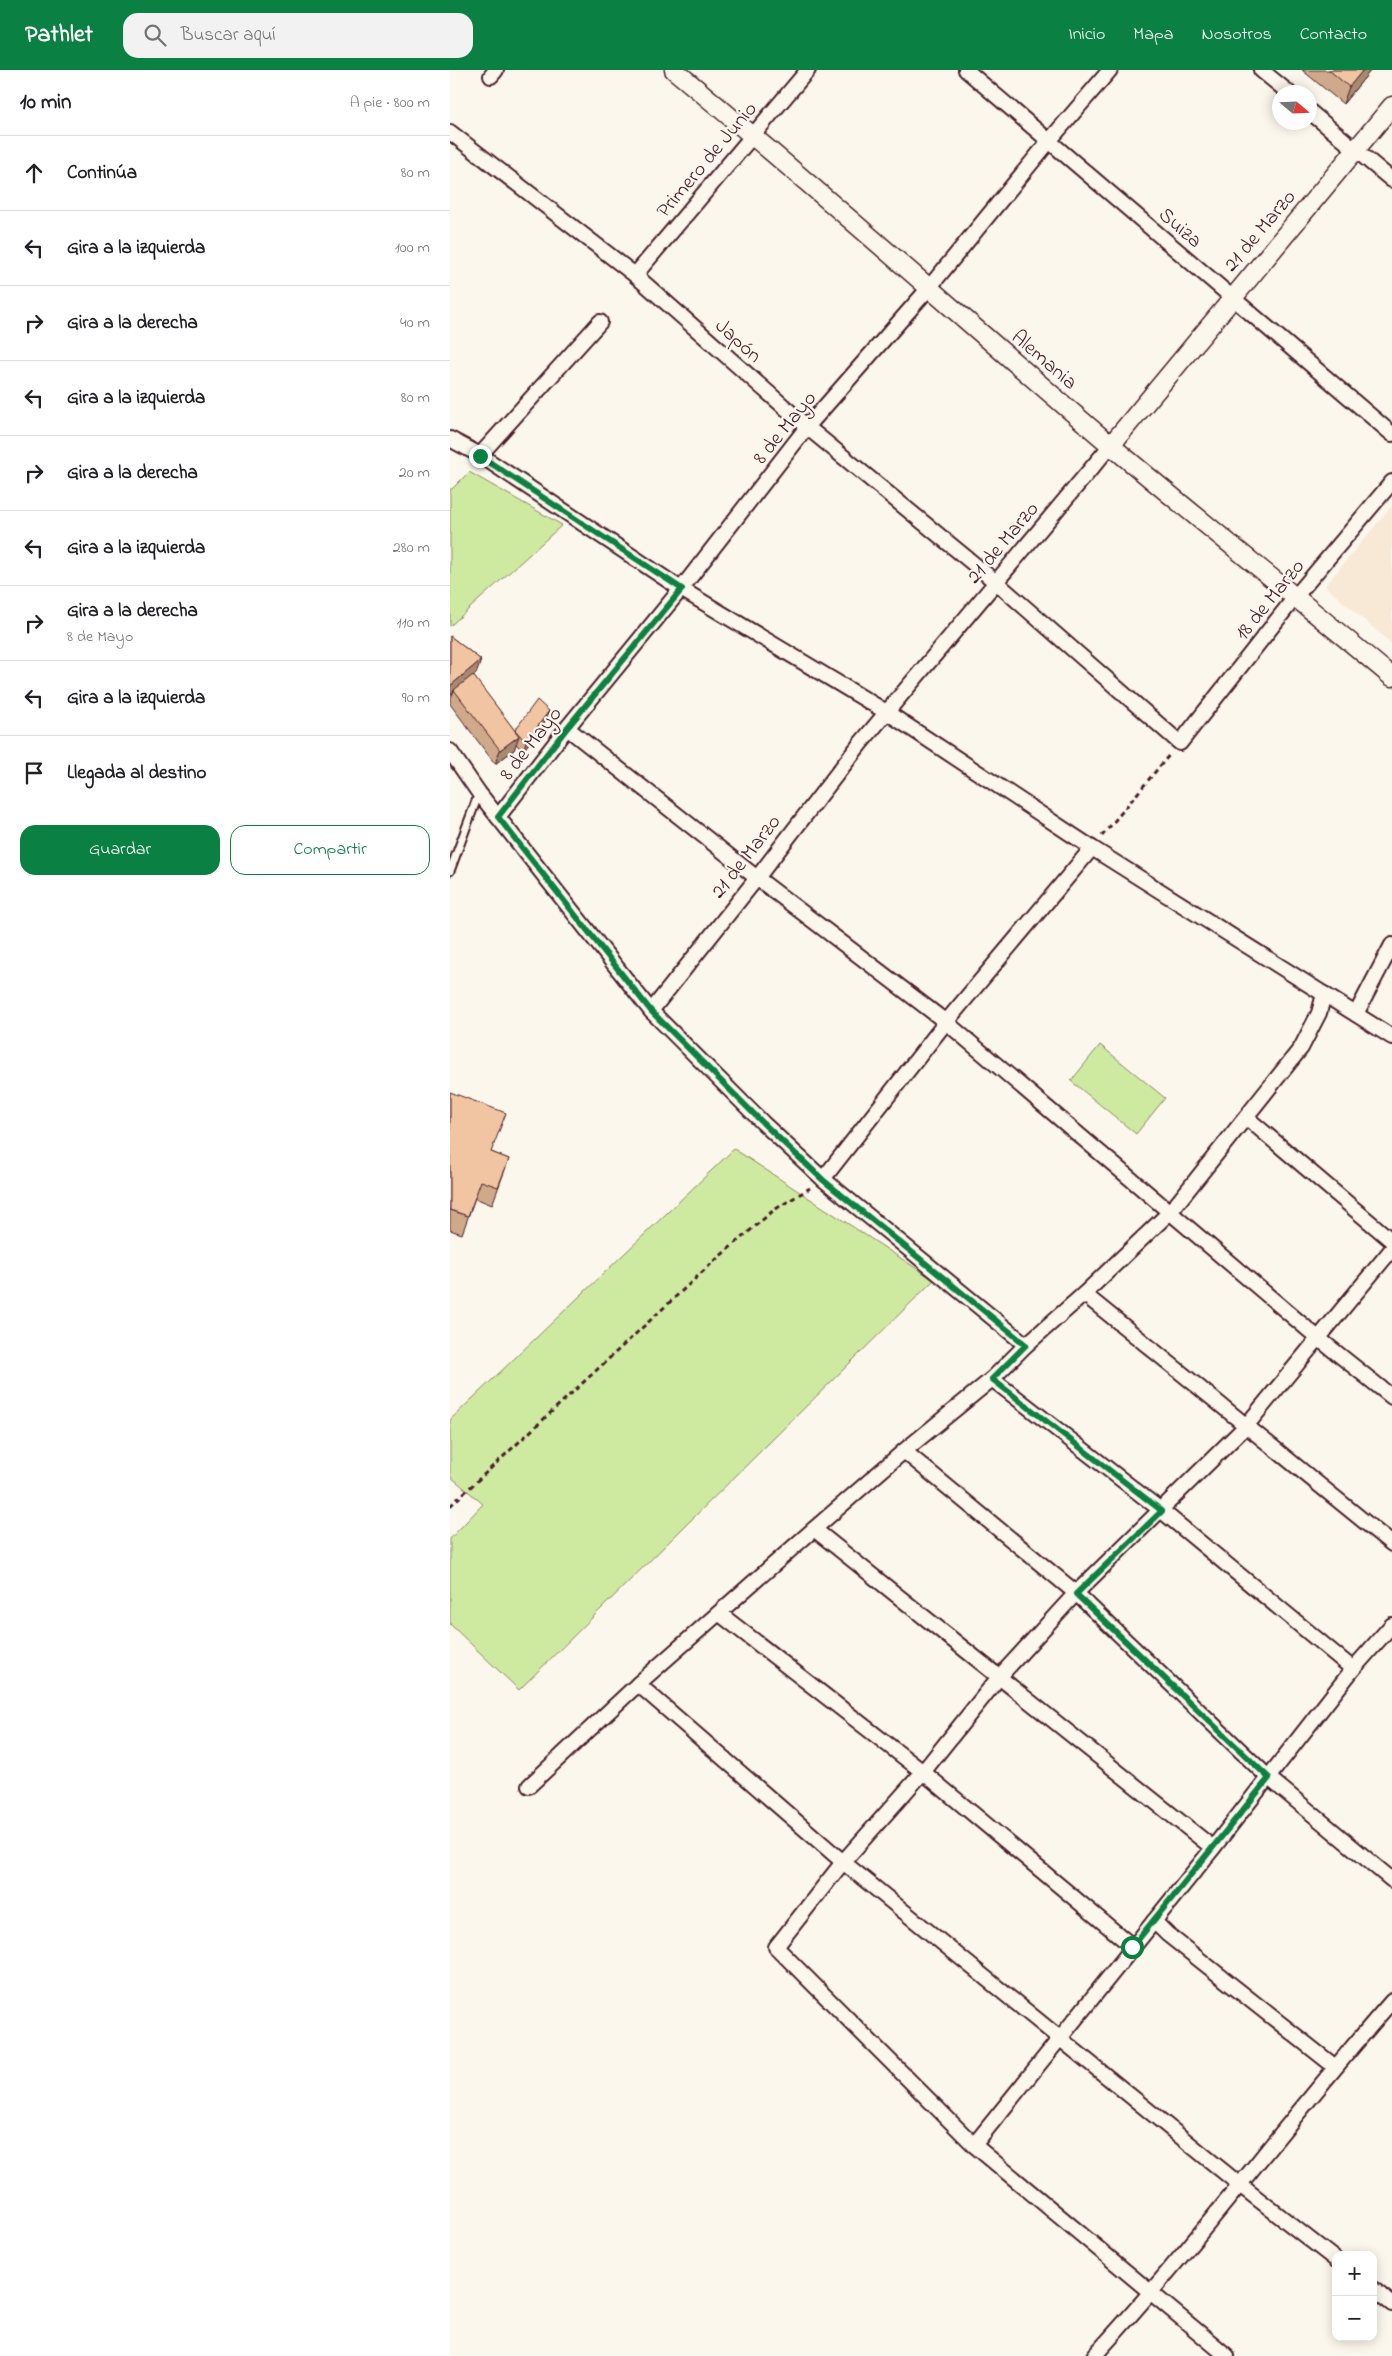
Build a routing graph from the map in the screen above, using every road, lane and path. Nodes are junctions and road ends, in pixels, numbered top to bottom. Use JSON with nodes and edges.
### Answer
{"nodes":[{"id":1,"x":674,"y":70,"type":"edge"},
{"id":2,"x":808,"y":70,"type":"edge"},
{"id":3,"x":966,"y":70,"type":"edge"},
{"id":4,"x":1110,"y":70,"type":"edge"},
{"id":5,"x":1261,"y":70,"type":"edge"},
{"id":6,"x":1279,"y":85,"type":"edge"},
{"id":7,"x":1392,"y":106,"type":"edge"},
{"id":8,"x":1317,"y":117,"type":"edge"},
{"id":9,"x":450,"y":132,"type":"edge"},
{"id":10,"x":753,"y":134,"type":"junction"},
{"id":11,"x":1050,"y":140,"type":"junction"},
{"id":12,"x":1356,"y":149,"type":"junction"},
{"id":13,"x":1392,"y":180,"type":"edge"},
{"id":14,"x":635,"y":275,"type":"junction"},
{"id":15,"x":928,"y":289,"type":"junction"},
{"id":16,"x":1232,"y":297,"type":"junction"},
{"id":17,"x":600,"y":322,"type":"dead end"},
{"id":18,"x":807,"y":427,"type":"junction"},
{"id":19,"x":1392,"y":434,"type":"edge"},
{"id":20,"x":450,"y":438,"type":"edge"},
{"id":21,"x":1111,"y":446,"type":"junction"},
{"id":22,"x":480,"y":456,"type":"junction"},
{"id":23,"x":1392,"y":482,"type":"edge"},
{"id":24,"x":997,"y":583,"type":"junction"},
{"id":25,"x":682,"y":589,"type":"junction"},
{"id":26,"x":1296,"y":596,"type":"junction"},
{"id":27,"x":1392,"y":677,"type":"edge"},
{"id":28,"x":888,"y":713,"type":"junction"},
{"id":29,"x":567,"y":728,"type":"junction"},
{"id":30,"x":1180,"y":743,"type":"junction"},
{"id":31,"x":450,"y":750,"type":"edge"},
{"id":32,"x":479,"y":792,"type":"junction"},
{"id":33,"x":498,"y":817,"type":"junction"},
{"id":34,"x":1092,"y":848,"type":"junction"},
{"id":35,"x":450,"y":870,"type":"edge"},
{"id":36,"x":757,"y":878,"type":"junction"},
{"id":37,"x":1392,"y":945,"type":"edge"},
{"id":38,"x":1324,"y":994,"type":"junction"},
{"id":39,"x":651,"y":1011,"type":"junction"},
{"id":40,"x":1356,"y":1014,"type":"junction"},
{"id":41,"x":946,"y":1022,"type":"junction"},
{"id":42,"x":1392,"y":1037,"type":"edge"},
{"id":43,"x":1247,"y":1118,"type":"junction"},
{"id":44,"x":823,"y":1180,"type":"junction"},
{"id":45,"x":1171,"y":1212,"type":"junction"},
{"id":46,"x":1392,"y":1241,"type":"edge"},
{"id":47,"x":1392,"y":1248,"type":"edge"},
{"id":48,"x":1084,"y":1294,"type":"junction"},
{"id":49,"x":1318,"y":1338,"type":"junction"},
{"id":50,"x":1026,"y":1345,"type":"junction"},
{"id":51,"x":992,"y":1379,"type":"junction"},
{"id":52,"x":1392,"y":1397,"type":"edge"},
{"id":53,"x":1246,"y":1426,"type":"junction"},
{"id":54,"x":904,"y":1451,"type":"junction"},
{"id":55,"x":450,"y":1506,"type":"edge"},
{"id":56,"x":1162,"y":1511,"type":"junction"},
{"id":57,"x":814,"y":1529,"type":"junction"},
{"id":58,"x":1392,"y":1544,"type":"edge"},
{"id":59,"x":1076,"y":1594,"type":"junction"},
{"id":60,"x":720,"y":1614,"type":"junction"},
{"id":61,"x":1391,"y":1630,"type":"edge"},
{"id":62,"x":1353,"y":1669,"type":"junction"},
{"id":63,"x":1000,"y":1676,"type":"junction"},
{"id":64,"x":638,"y":1684,"type":"junction"},
{"id":65,"x":923,"y":1772,"type":"junction"},
{"id":66,"x":1269,"y":1778,"type":"junction"},
{"id":67,"x":529,"y":1786,"type":"dead end"},
{"id":68,"x":1213,"y":1848,"type":"junction"},
{"id":69,"x":843,"y":1862,"type":"junction"},
{"id":70,"x":1392,"y":1880,"type":"edge"},
{"id":71,"x":1154,"y":1921,"type":"junction"},
{"id":72,"x":1132,"y":1947,"type":"junction"},
{"id":73,"x":1392,"y":2001,"type":"edge"},
{"id":74,"x":1059,"y":2038,"type":"junction"},
{"id":75,"x":1334,"y":2066,"type":"junction"},
{"id":76,"x":974,"y":2145,"type":"junction"},
{"id":77,"x":1240,"y":2185,"type":"junction"},
{"id":78,"x":1332,"y":2257,"type":"edge"},
{"id":79,"x":1152,"y":2292,"type":"junction"},
{"id":80,"x":1377,"y":2292,"type":"edge"},
{"id":81,"x":1392,"y":2304,"type":"edge"},
{"id":82,"x":1094,"y":2356,"type":"edge"},
{"id":83,"x":1227,"y":2356,"type":"edge"}],
"edges":[{"from":1,"to":10,"type":"street","name":"Alemania"},
{"from":2,"to":10,"type":"street","name":"Primero de Junio"},
{"from":3,"to":11,"type":"street","name":"Suiza"},
{"from":4,"to":11,"type":"street","name":"8 de Mayo"},
{"from":5,"to":6,"type":"street"},
{"from":7,"to":12,"type":"street","name":"21 de Marzo"},
{"from":8,"to":12,"type":"street"},
{"from":9,"to":14,"type":"street","name":"Japón"},
{"from":10,"to":14,"type":"street","name":"Primero de Junio"},
{"from":10,"to":15,"type":"street","name":"Alemania"},
{"from":11,"to":15,"type":"street","name":"8 de Mayo"},
{"from":11,"to":16,"type":"street","name":"Suiza"},
{"from":12,"to":13,"type":"street"},
{"from":12,"to":16,"type":"street","name":"21 de Marzo"},
{"from":14,"to":18,"type":"street","name":"Japón"},
{"from":15,"to":18,"type":"street","name":"8 de Mayo"},
{"from":15,"to":21,"type":"street","name":"Alemania"},
{"from":16,"to":19,"type":"street","name":"Suiza"},
{"from":16,"to":21,"type":"street","name":"21 de Marzo"},
{"from":17,"to":22,"type":"street"},
{"from":18,"to":24,"type":"street","name":"Japón"},
{"from":18,"to":25,"type":"street","name":"8 de Mayo"},
{"from":20,"to":22,"type":"street"},
{"from":21,"to":24,"type":"street","name":"21 de Marzo"},
{"from":21,"to":26,"type":"street","name":"Alemania"},
{"from":22,"to":25,"type":"street"},
{"from":23,"to":26,"type":"street","name":"18 de Marzo"},
{"from":24,"to":28,"type":"street","name":"21 de Marzo"},
{"from":24,"to":30,"type":"street","name":"Japón"},
{"from":25,"to":28,"type":"street"},
{"from":25,"to":29,"type":"street","name":"8 de Mayo"},
{"from":26,"to":27,"type":"street","name":"Alemania"},
{"from":26,"to":30,"type":"street","name":"18 de Marzo"},
{"from":28,"to":34,"type":"street"},
{"from":28,"to":36,"type":"street","name":"21 de Marzo"},
{"from":29,"to":33,"type":"street","name":"8 de Mayo"},
{"from":29,"to":36,"type":"street"},
{"from":30,"to":34,"type":"path"},
{"from":31,"to":32,"type":"street"},
{"from":32,"to":33,"type":"street"},
{"from":32,"to":35,"type":"lane"},
{"from":33,"to":39,"type":"street"},
{"from":34,"to":38,"type":"street"},
{"from":34,"to":41,"type":"street"},
{"from":36,"to":39,"type":"street","name":"21 de Marzo"},
{"from":36,"to":41,"type":"street"},
{"from":37,"to":40,"type":"street"},
{"from":38,"to":40,"type":"street"},
{"from":38,"to":43,"type":"street"},
{"from":39,"to":44,"type":"street"},
{"from":40,"to":42,"type":"street"},
{"from":41,"to":44,"type":"street"},
{"from":41,"to":45,"type":"street"},
{"from":43,"to":45,"type":"street"},
{"from":43,"to":46,"type":"street"},
{"from":44,"to":50,"type":"street"},
{"from":44,"to":55,"type":"path"},
{"from":45,"to":48,"type":"street"},
{"from":45,"to":49,"type":"street"},
{"from":47,"to":49,"type":"street"},
{"from":48,"to":50,"type":"street"},
{"from":48,"to":53,"type":"street"},
{"from":49,"to":52,"type":"street"},
{"from":49,"to":53,"type":"street"},
{"from":50,"to":51,"type":"street"},
{"from":51,"to":54,"type":"street"},
{"from":51,"to":56,"type":"street"},
{"from":53,"to":56,"type":"street"},
{"from":53,"to":58,"type":"street"},
{"from":54,"to":57,"type":"street"},
{"from":54,"to":59,"type":"street"},
{"from":56,"to":59,"type":"street"},
{"from":56,"to":62,"type":"street"},
{"from":57,"to":60,"type":"street"},
{"from":57,"to":63,"type":"street"},
{"from":59,"to":63,"type":"street"},
{"from":59,"to":66,"type":"street"},
{"from":60,"to":64,"type":"street"},
{"from":60,"to":65,"type":"street"},
{"from":61,"to":62,"type":"street"},
{"from":62,"to":66,"type":"street"},
{"from":63,"to":65,"type":"street"},
{"from":63,"to":68,"type":"street"},
{"from":64,"to":67,"type":"street"},
{"from":64,"to":69,"type":"street"},
{"from":65,"to":69,"type":"street"},
{"from":65,"to":72,"type":"street"},
{"from":66,"to":68,"type":"street"},
{"from":66,"to":70,"type":"street"},
{"from":68,"to":71,"type":"street"},
{"from":69,"to":74,"type":"street"},
{"from":69,"to":76,"type":"street"},
{"from":71,"to":72,"type":"street"},
{"from":71,"to":75,"type":"street"},
{"from":72,"to":74,"type":"street"},
{"from":73,"to":75,"type":"street"},
{"from":74,"to":76,"type":"street"},
{"from":74,"to":77,"type":"street"},
{"from":75,"to":77,"type":"street"},
{"from":76,"to":79,"type":"street"},
{"from":77,"to":78,"type":"street"},
{"from":77,"to":79,"type":"street"},
{"from":79,"to":82,"type":"street"},
{"from":79,"to":83,"type":"street"},
{"from":80,"to":81,"type":"street"}]}
